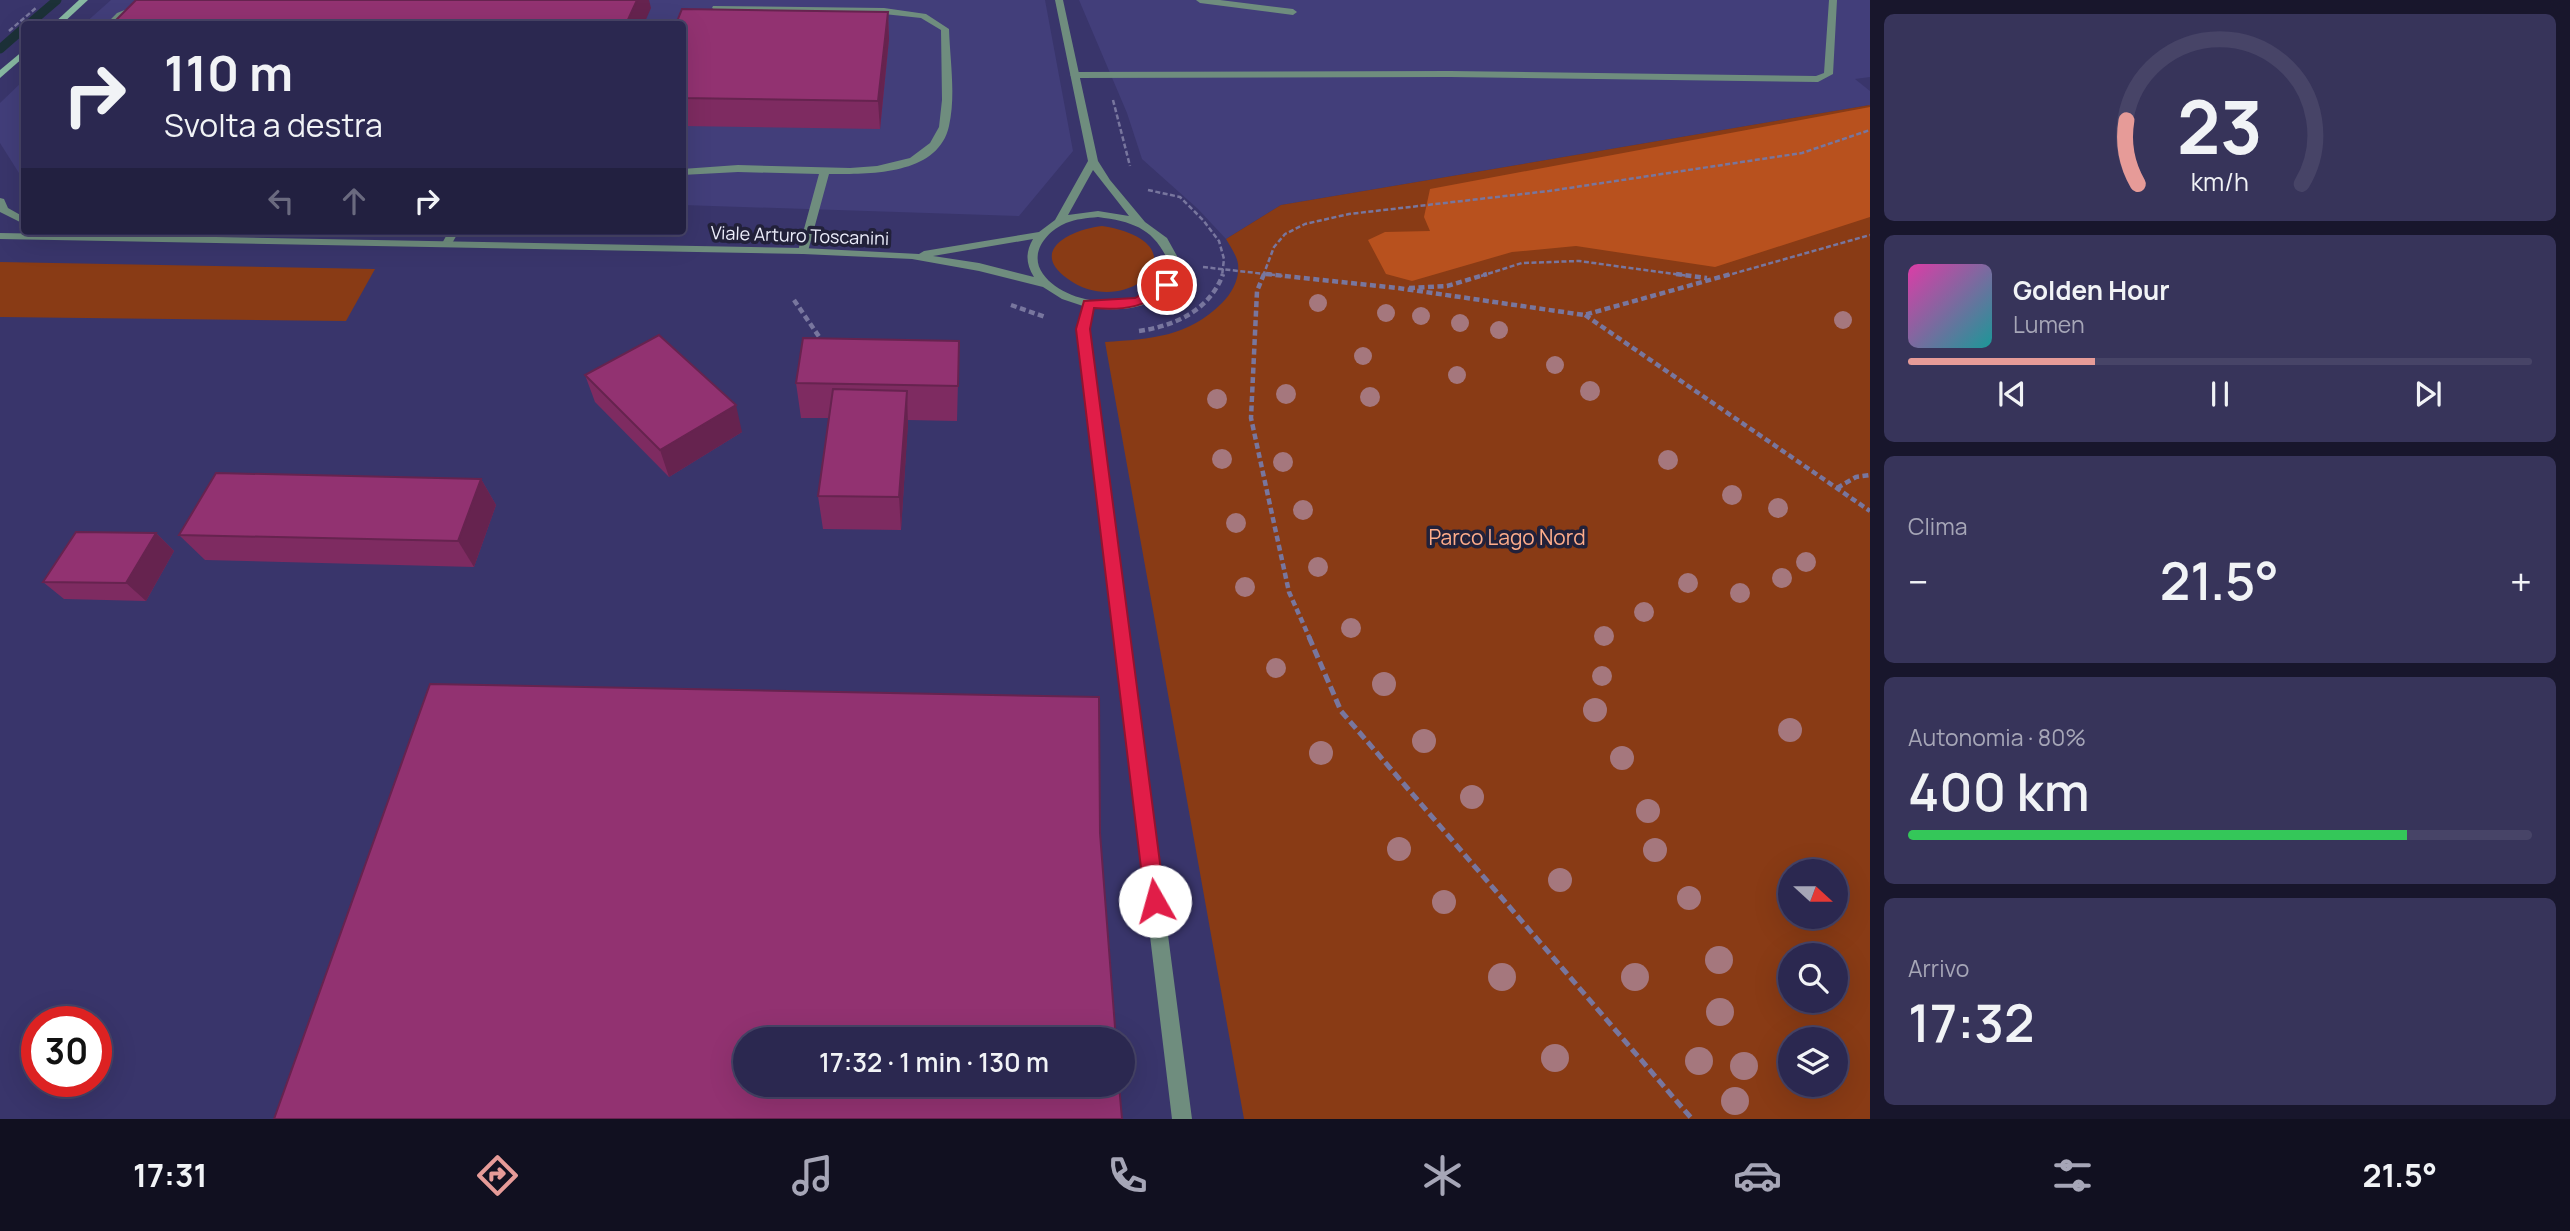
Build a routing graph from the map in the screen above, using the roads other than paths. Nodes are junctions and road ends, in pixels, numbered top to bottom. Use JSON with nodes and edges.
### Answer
{"nodes":[{"id":1,"x":84,"y":0,"type":"edge"},
{"id":2,"x":158,"y":0,"type":"edge"},
{"id":3,"x":1059,"y":0,"type":"edge"},
{"id":4,"x":1200,"y":0,"type":"edge"},
{"id":5,"x":1833,"y":0,"type":"edge"},
{"id":6,"x":716,"y":8,"type":"edge"},
{"id":7,"x":1293,"y":12,"type":"dead end"},
{"id":8,"x":60,"y":21,"type":"edge"},
{"id":9,"x":113,"y":21,"type":"edge"},
{"id":10,"x":21,"y":56,"type":"edge"},
{"id":11,"x":0,"y":75,"type":"edge"},
{"id":12,"x":1075,"y":75,"type":"junction"},
{"id":13,"x":1093,"y":161,"type":"junction"},
{"id":14,"x":825,"y":169,"type":"junction"},
{"id":15,"x":686,"y":171,"type":"edge"},
{"id":16,"x":0,"y":201,"type":"edge"},
{"id":17,"x":21,"y":219,"type":"edge"},
{"id":18,"x":1059,"y":221,"type":"junction"},
{"id":19,"x":1141,"y":224,"type":"junction"},
{"id":20,"x":111,"y":235,"type":"edge"},
{"id":21,"x":452,"y":235,"type":"edge"},
{"id":22,"x":1040,"y":235,"type":"junction"},
{"id":23,"x":0,"y":236,"type":"edge"},
{"id":24,"x":178,"y":236,"type":"edge"},
{"id":25,"x":140,"y":240,"type":"junction"},
{"id":26,"x":446,"y":245,"type":"junction"},
{"id":27,"x":803,"y":251,"type":"junction"},
{"id":28,"x":912,"y":256,"type":"junction"},
{"id":29,"x":1046,"y":284,"type":"junction"},
{"id":30,"x":1089,"y":304,"type":"junction"},
{"id":31,"x":1182,"y":1119,"type":"edge"}],
"edges":[{"from":1,"to":8,"type":"main road"},
{"from":2,"to":9,"type":"street"},
{"from":3,"to":12,"type":"street"},
{"from":4,"to":7,"type":"street"},
{"from":5,"to":12,"type":"street"},
{"from":6,"to":14,"type":"street"},
{"from":10,"to":11,"type":"main road"},
{"from":12,"to":13,"type":"street"},
{"from":13,"to":18,"type":"street"},
{"from":13,"to":19,"type":"street"},
{"from":14,"to":15,"type":"street"},
{"from":14,"to":27,"type":"street"},
{"from":16,"to":17,"type":"street"},
{"from":18,"to":19,"type":"street"},
{"from":18,"to":22,"type":"street"},
{"from":19,"to":30,"type":"street"},
{"from":20,"to":25,"type":"street","name":"Viale Arturo Toscanini"},
{"from":21,"to":26,"type":"street"},
{"from":22,"to":28,"type":"street","name":"Viale Arturo Toscanini"},
{"from":22,"to":29,"type":"street"},
{"from":23,"to":25,"type":"street","name":"Viale Arturo Toscanini"},
{"from":24,"to":25,"type":"street","name":"Viale Arturo Toscanini"},
{"from":24,"to":26,"type":"street","name":"Viale Arturo Toscanini"},
{"from":26,"to":27,"type":"street","name":"Viale Arturo Toscanini"},
{"from":27,"to":28,"type":"street","name":"Viale Arturo Toscanini"},
{"from":28,"to":29,"type":"street","name":"Viale Arturo Toscanini"},
{"from":29,"to":30,"type":"street"},
{"from":30,"to":31,"type":"street"}]}
